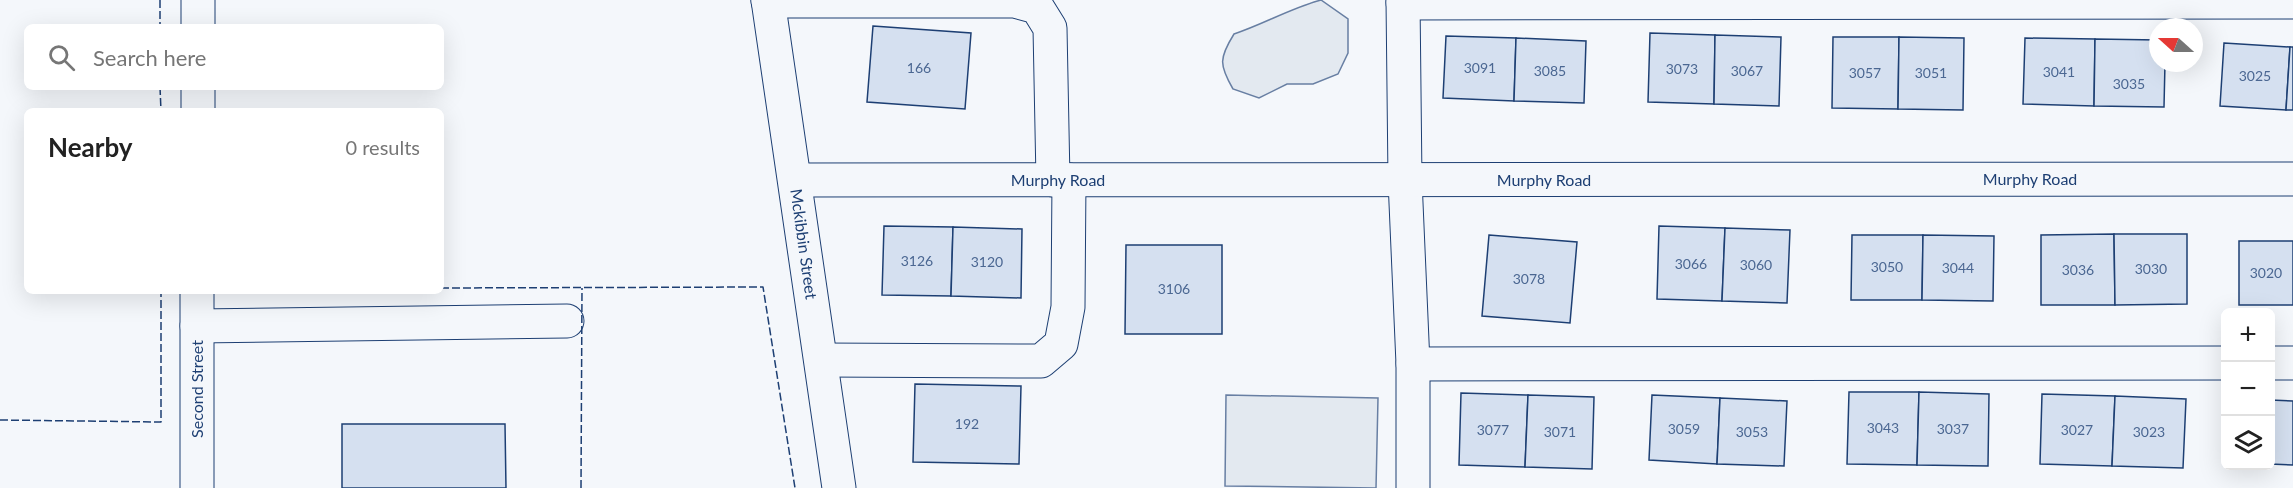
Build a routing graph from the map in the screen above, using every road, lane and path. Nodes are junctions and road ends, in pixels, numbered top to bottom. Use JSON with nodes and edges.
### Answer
{"nodes":[{"id":1,"x":198,"y":0,"type":"edge"},
{"id":2,"x":768,"y":0,"type":"edge"},
{"id":3,"x":1403,"y":2,"type":"edge"},
{"id":4,"x":2293,"y":2,"type":"edge"},
{"id":5,"x":198,"y":24,"type":"edge"},
{"id":6,"x":198,"y":90,"type":"edge"},
{"id":7,"x":198,"y":108,"type":"edge"},
{"id":8,"x":2293,"y":179,"type":"edge"},
{"id":9,"x":795,"y":180,"type":"junction"},
{"id":10,"x":1061,"y":180,"type":"junction"},
{"id":11,"x":1405,"y":180,"type":"junction"},
{"id":12,"x":197,"y":294,"type":"edge"},
{"id":13,"x":567,"y":321,"type":"dead end"},
{"id":14,"x":197,"y":326,"type":"junction"},
{"id":15,"x":822,"y":360,"type":"junction"},
{"id":16,"x":2221,"y":363,"type":"edge"},
{"id":17,"x":2275,"y":363,"type":"edge"},
{"id":18,"x":2293,"y":363,"type":"edge"},
{"id":19,"x":1413,"y":364,"type":"junction"},
{"id":20,"x":197,"y":488,"type":"edge"},
{"id":21,"x":839,"y":488,"type":"edge"},
{"id":22,"x":1413,"y":488,"type":"edge"}],
"edges":[{"from":1,"to":5,"type":"street"},
{"from":2,"to":9,"type":"street","name":"Mckibbin Street"},
{"from":2,"to":10,"type":"street"},
{"from":3,"to":4,"type":"street"},
{"from":3,"to":11,"type":"street"},
{"from":6,"to":7,"type":"street"},
{"from":8,"to":11,"type":"street","name":"Murphy Road"},
{"from":9,"to":10,"type":"street","name":"Murphy Road"},
{"from":9,"to":15,"type":"street","name":"Mckibbin Street"},
{"from":10,"to":11,"type":"street","name":"Murphy Road"},
{"from":10,"to":15,"type":"street"},
{"from":11,"to":19,"type":"street"},
{"from":12,"to":14,"type":"street","name":"Second Street"},
{"from":13,"to":14,"type":"street"},
{"from":14,"to":20,"type":"street","name":"Second Street"},
{"from":15,"to":21,"type":"street","name":"Mckibbin Street"},
{"from":16,"to":19,"type":"street"},
{"from":17,"to":18,"type":"street"},
{"from":19,"to":22,"type":"street"}]}
